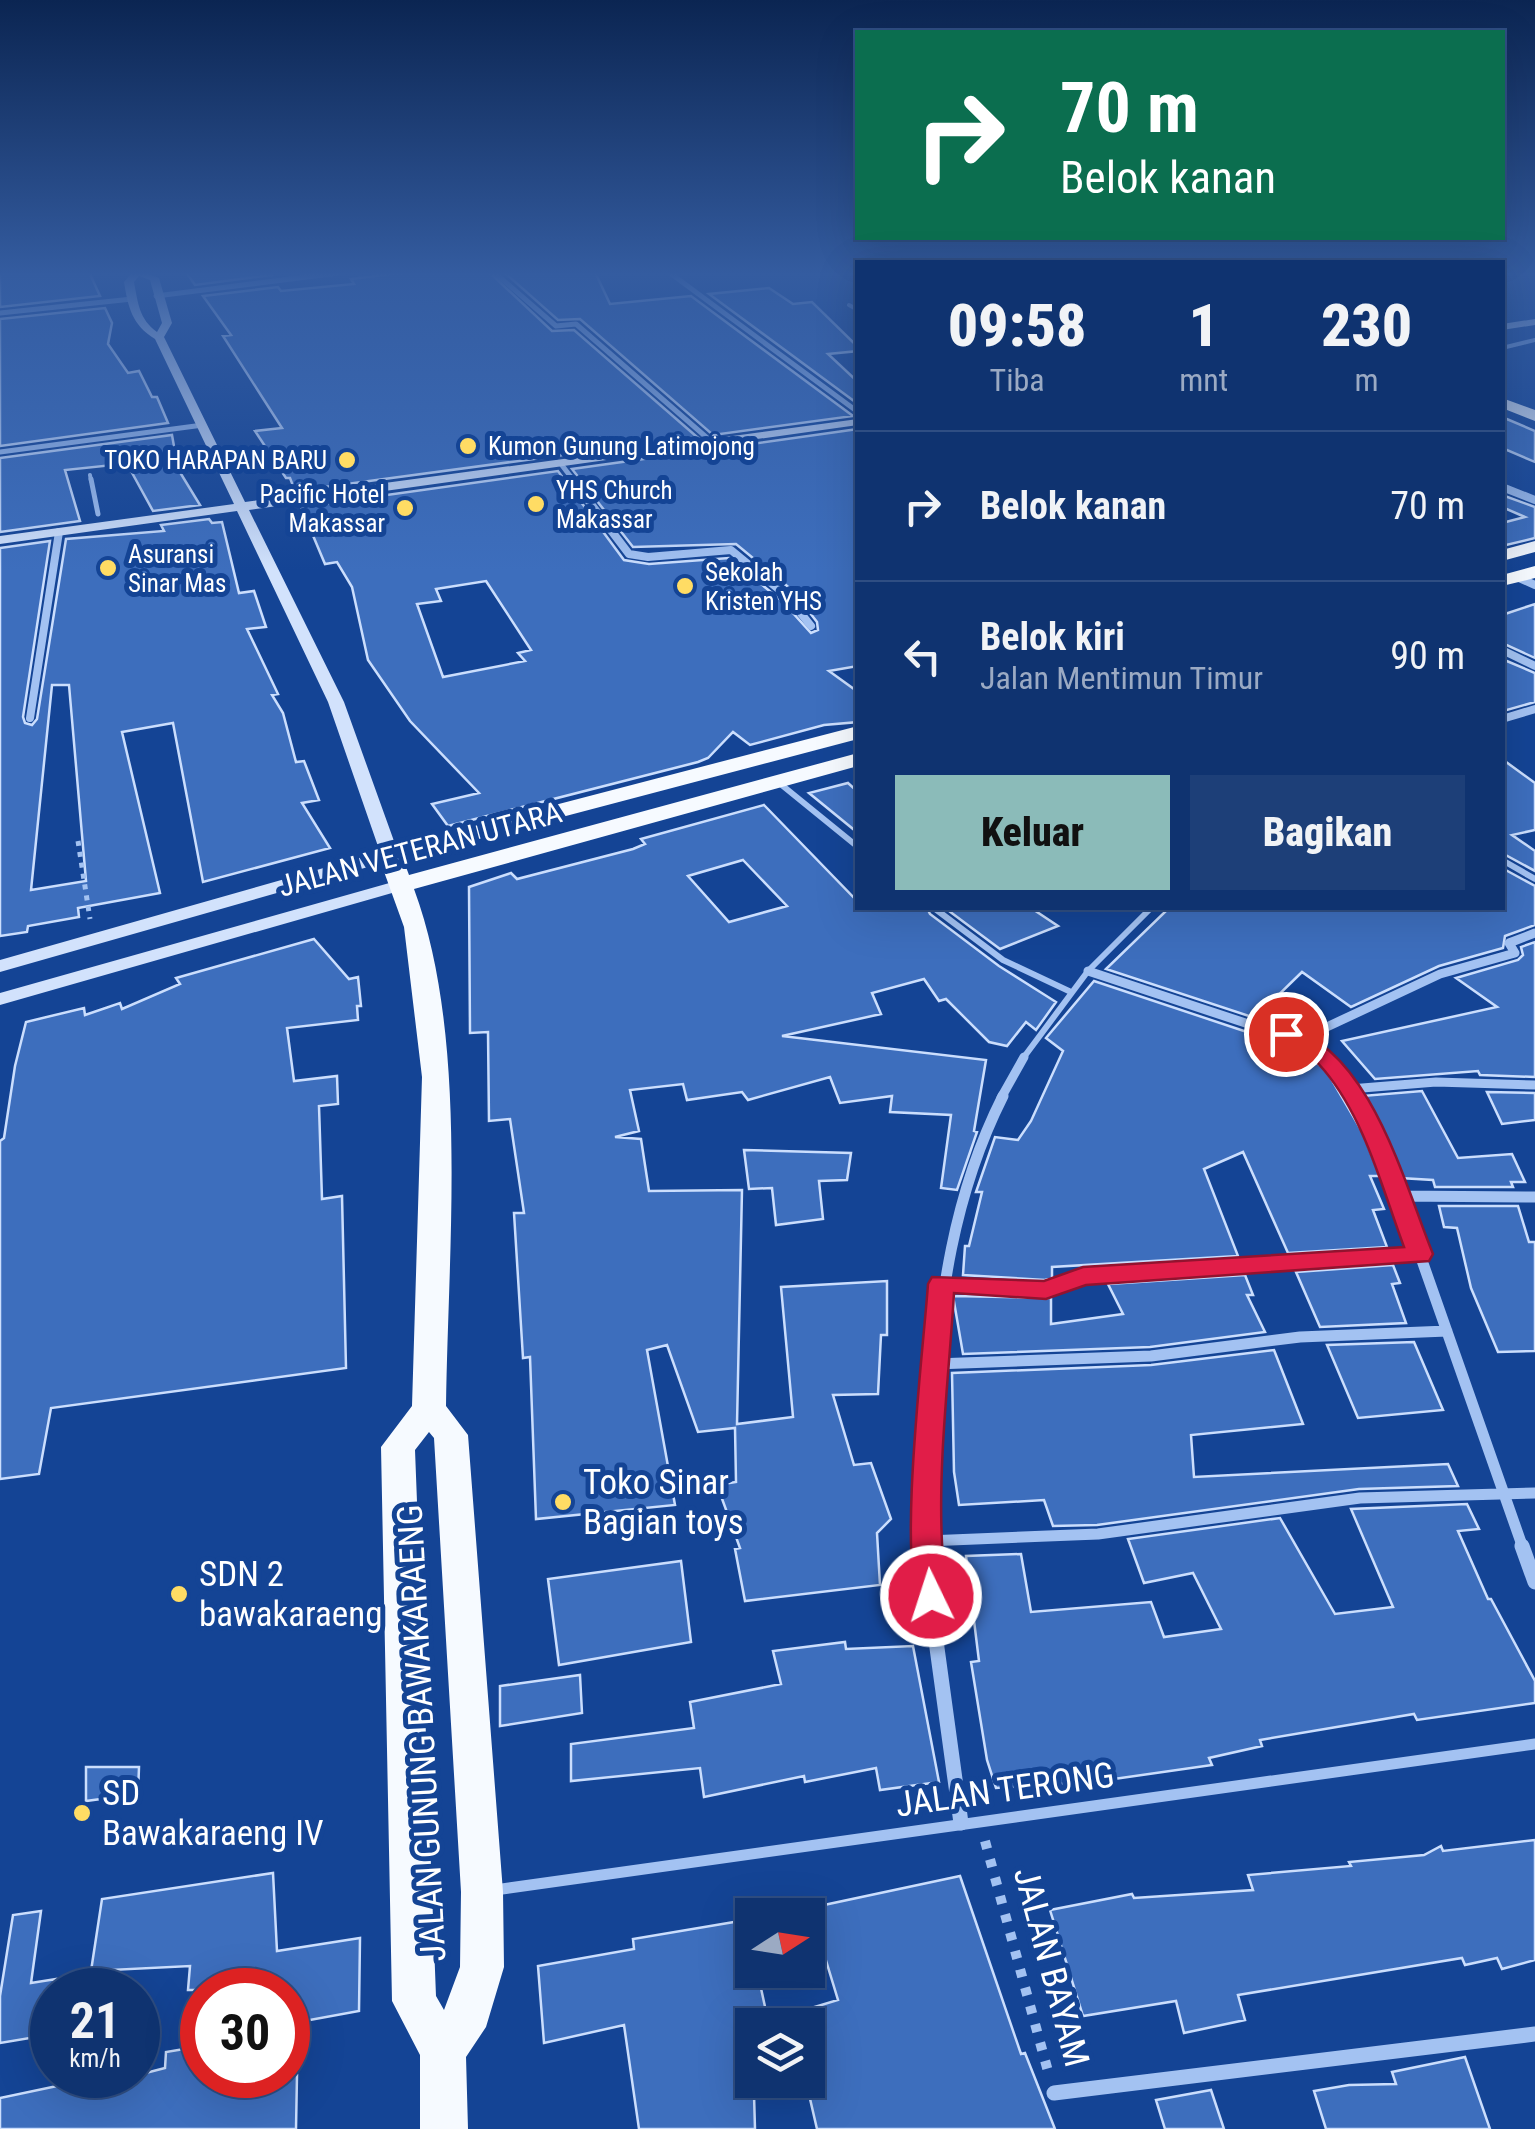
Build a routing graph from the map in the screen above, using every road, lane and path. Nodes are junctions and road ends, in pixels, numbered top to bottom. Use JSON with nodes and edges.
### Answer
{"nodes":[{"id":1,"x":177,"y":372,"type":"edge"},
{"id":2,"x":632,"y":372,"type":"edge"},
{"id":3,"x":805,"y":372,"type":"edge"},
{"id":4,"x":1505,"y":403,"type":"edge"},
{"id":5,"x":855,"y":410,"type":"edge"},
{"id":6,"x":855,"y":413,"type":"edge"},
{"id":7,"x":1535,"y":416,"type":"edge"},
{"id":8,"x":855,"y":422,"type":"edge"},
{"id":9,"x":203,"y":425,"type":"junction"},
{"id":10,"x":708,"y":438,"type":"junction"},
{"id":11,"x":0,"y":452,"type":"edge"},
{"id":12,"x":561,"y":464,"type":"junction"},
{"id":13,"x":90,"y":475,"type":"dead end"},
{"id":14,"x":1505,"y":488,"type":"edge"},
{"id":15,"x":1535,"y":500,"type":"edge"},
{"id":16,"x":236,"y":501,"type":"junction"},
{"id":17,"x":98,"y":514,"type":"junction"},
{"id":18,"x":0,"y":528,"type":"edge"},
{"id":19,"x":59,"y":532,"type":"junction"},
{"id":20,"x":0,"y":540,"type":"edge"},
{"id":21,"x":1535,"y":546,"type":"edge"},
{"id":22,"x":1505,"y":555,"type":"edge"},
{"id":23,"x":811,"y":626,"type":"dead end"},
{"id":24,"x":1505,"y":651,"type":"edge"},
{"id":25,"x":1535,"y":666,"type":"edge"},
{"id":26,"x":1535,"y":709,"type":"edge"},
{"id":27,"x":30,"y":718,"type":"dead end"},
{"id":28,"x":1505,"y":718,"type":"edge"},
{"id":29,"x":853,"y":738,"type":"edge"},
{"id":30,"x":855,"y":760,"type":"edge"},
{"id":31,"x":778,"y":782,"type":"junction"},
{"id":32,"x":78,"y":842,"type":"dead end"},
{"id":33,"x":855,"y":846,"type":"edge"},
{"id":34,"x":390,"y":855,"type":"junction"},
{"id":35,"x":1505,"y":862,"type":"edge"},
{"id":36,"x":1535,"y":880,"type":"edge"},
{"id":37,"x":400,"y":884,"type":"junction"},
{"id":38,"x":937,"y":910,"type":"edge"},
{"id":39,"x":1148,"y":910,"type":"edge"},
{"id":40,"x":1535,"y":933,"type":"edge"},
{"id":41,"x":93,"y":940,"type":"junction"},
{"id":42,"x":0,"y":966,"type":"edge"},
{"id":43,"x":1088,"y":971,"type":"junction"},
{"id":44,"x":1071,"y":992,"type":"junction"},
{"id":45,"x":1,"y":1002,"type":"edge"},
{"id":46,"x":1300,"y":1040,"type":"junction"},
{"id":47,"x":1024,"y":1057,"type":"joint"},
{"id":48,"x":1535,"y":1085,"type":"edge"},
{"id":49,"x":1350,"y":1090,"type":"junction"},
{"id":50,"x":1397,"y":1196,"type":"junction"},
{"id":51,"x":1535,"y":1197,"type":"edge"},
{"id":52,"x":1420,"y":1254,"type":"junction"},
{"id":53,"x":942,"y":1284,"type":"junction"},
{"id":54,"x":1447,"y":1331,"type":"junction"},
{"id":55,"x":935,"y":1364,"type":"junction"},
{"id":56,"x":429,"y":1409,"type":"junction"},
{"id":57,"x":1535,"y":1493,"type":"edge"},
{"id":58,"x":1504,"y":1494,"type":"junction"},
{"id":59,"x":927,"y":1541,"type":"junction"},
{"id":60,"x":1535,"y":1582,"type":"edge"},
{"id":61,"x":1535,"y":1744,"type":"edge"},
{"id":62,"x":980,"y":1820,"type":"junction"},
{"id":63,"x":961,"y":1823,"type":"junction"},
{"id":64,"x":482,"y":1892,"type":"junction"},
{"id":65,"x":1535,"y":2034,"type":"edge"},
{"id":66,"x":443,"y":2051,"type":"junction"},
{"id":67,"x":1054,"y":2094,"type":"joint"},
{"id":68,"x":444,"y":2129,"type":"edge"}],
"edges":[{"from":1,"to":9,"type":"main road"},
{"from":2,"to":10,"type":"street"},
{"from":3,"to":5,"type":"street"},
{"from":4,"to":7,"type":"highway"},
{"from":6,"to":10,"type":"main road"},
{"from":8,"to":10,"type":"main road"},
{"from":9,"to":11,"type":"street"},
{"from":9,"to":16,"type":"main road"},
{"from":10,"to":12,"type":"main road"},
{"from":10,"to":16,"type":"main road"},
{"from":12,"to":16,"type":"main road"},
{"from":12,"to":23,"type":"street"},
{"from":13,"to":17,"type":"lane"},
{"from":14,"to":15,"type":"street"},
{"from":16,"to":17,"type":"main road"},
{"from":16,"to":19,"type":"main road"},
{"from":16,"to":34,"type":"main road"},
{"from":17,"to":18,"type":"main road"},
{"from":19,"to":20,"type":"main road"},
{"from":19,"to":27,"type":"street"},
{"from":21,"to":22,"type":"highway"},
{"from":24,"to":25,"type":"street"},
{"from":26,"to":28,"type":"street"},
{"from":29,"to":34,"type":"highway","name":"JALAN VETERAN UTARA"},
{"from":30,"to":31,"type":"highway","name":"JALAN VETERAN UTARA"},
{"from":31,"to":33,"type":"lane"},
{"from":31,"to":37,"type":"highway","name":"JALAN VETERAN UTARA"},
{"from":32,"to":41,"type":"path"},
{"from":34,"to":37,"type":"highway"},
{"from":34,"to":41,"type":"main road","name":"JALAN VETERAN UTARA"},
{"from":35,"to":36,"type":"lane"},
{"from":37,"to":45,"type":"main road","name":"JALAN VETERAN UTARA"},
{"from":37,"to":56,"type":"highway"},
{"from":38,"to":44,"type":"lane"},
{"from":39,"to":43,"type":"lane"},
{"from":40,"to":46,"type":"street"},
{"from":41,"to":42,"type":"main road","name":"JALAN VETERAN UTARA"},
{"from":43,"to":44,"type":"lane"},
{"from":43,"to":46,"type":"street"},
{"from":44,"to":47,"type":"lane"},
{"from":46,"to":49,"type":"street"},
{"from":47,"to":53,"type":"street"},
{"from":48,"to":49,"type":"street"},
{"from":49,"to":50,"type":"street"},
{"from":50,"to":51,"type":"street"},
{"from":50,"to":52,"type":"street"},
{"from":52,"to":53,"type":"street"},
{"from":52,"to":54,"type":"street"},
{"from":53,"to":55,"type":"street"},
{"from":54,"to":55,"type":"street"},
{"from":54,"to":58,"type":"street"},
{"from":55,"to":59,"type":"street"},
{"from":56,"to":64,"type":"highway","name":"JALAN GUNUNG BAWAKARAENG"},
{"from":56,"to":66,"type":"highway","name":"JALAN GUNUNG BAWAKARAENG"},
{"from":57,"to":58,"type":"street"},
{"from":58,"to":59,"type":"street"},
{"from":58,"to":60,"type":"street"},
{"from":59,"to":63,"type":"street"},
{"from":61,"to":62,"type":"lane","name":"JALAN TERONG"},
{"from":62,"to":63,"type":"lane","name":"JALAN TERONG"},
{"from":62,"to":67,"type":"path","name":"JALAN BAYAM"},
{"from":63,"to":64,"type":"lane","name":"JALAN TERONG"},
{"from":64,"to":66,"type":"highway","name":"JALAN GUNUNG BAWAKARAENG"},
{"from":65,"to":67,"type":"street"},
{"from":66,"to":68,"type":"highway","name":"JALAN GUNUNG BAWAKARAENG"}]}
